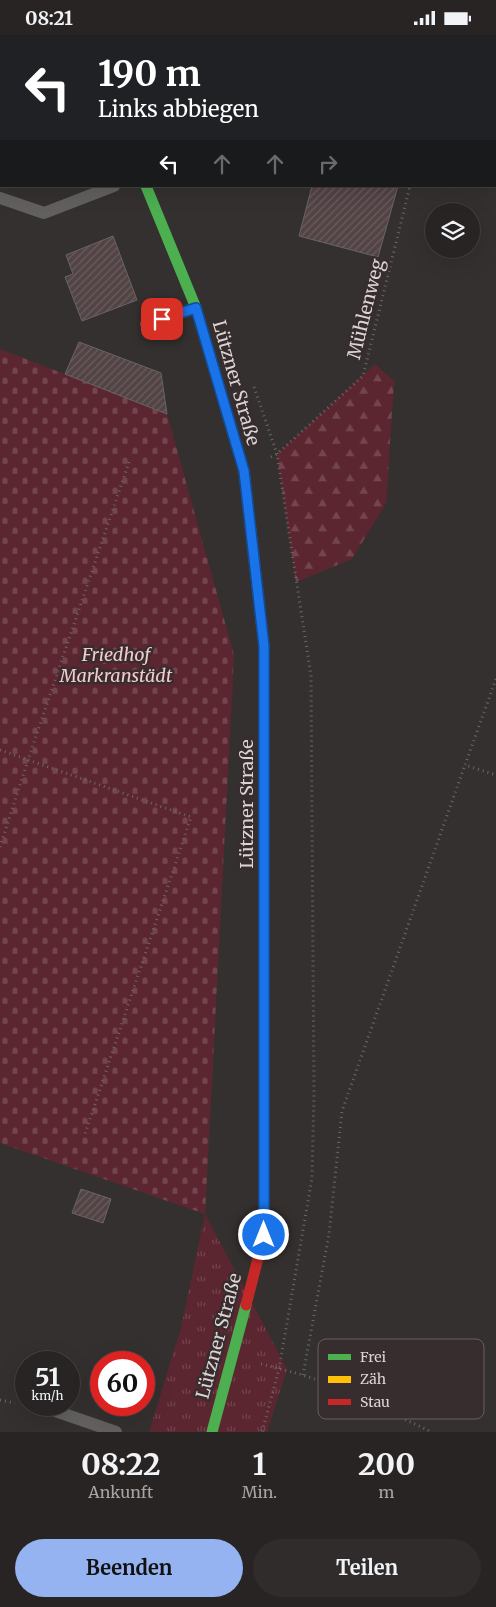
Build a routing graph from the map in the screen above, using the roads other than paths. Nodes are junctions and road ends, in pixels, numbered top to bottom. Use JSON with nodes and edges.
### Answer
{"nodes":[{"id":1,"x":111,"y":187,"type":"edge"},
{"id":2,"x":146,"y":187,"type":"edge"},
{"id":3,"x":0,"y":198,"type":"edge"},
{"id":4,"x":196,"y":308,"type":"junction"},
{"id":5,"x":146,"y":324,"type":"dead end"},
{"id":6,"x":70,"y":1416,"type":"edge"},
{"id":7,"x":116,"y":1432,"type":"edge"},
{"id":8,"x":212,"y":1432,"type":"edge"}],
"edges":[{"from":1,"to":3,"type":"lane"},
{"from":2,"to":4,"type":"main road","name":"Lützner Straße"},
{"from":4,"to":5,"type":"lane"},
{"from":4,"to":8,"type":"main road","name":"Lützner Straße"},
{"from":6,"to":7,"type":"lane"}]}
